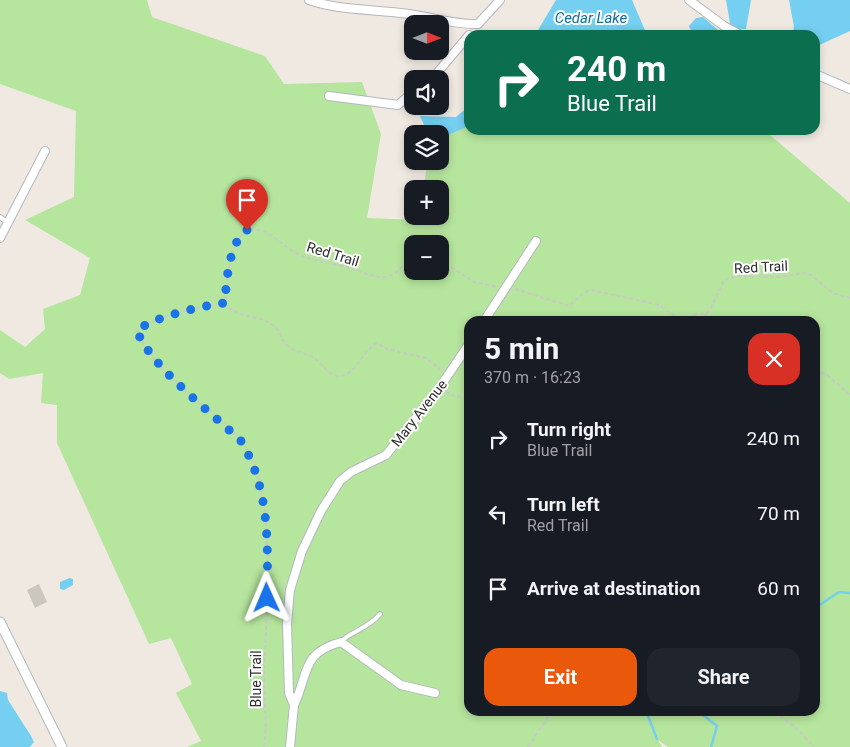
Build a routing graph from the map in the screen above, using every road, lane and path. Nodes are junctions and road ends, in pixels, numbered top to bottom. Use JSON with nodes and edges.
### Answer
{"nodes":[{"id":1,"x":309,"y":0,"type":"edge"},
{"id":2,"x":500,"y":0,"type":"edge"},
{"id":3,"x":689,"y":0,"type":"edge"},
{"id":4,"x":478,"y":24,"type":"junction"},
{"id":5,"x":473,"y":30,"type":"edge"},
{"id":6,"x":732,"y":30,"type":"edge"},
{"id":7,"x":464,"y":41,"type":"edge"},
{"id":8,"x":440,"y":70,"type":"edge"},
{"id":9,"x":820,"y":76,"type":"edge"},
{"id":10,"x":850,"y":89,"type":"edge"},
{"id":11,"x":329,"y":96,"type":"dead end"},
{"id":12,"x":404,"y":100,"type":"edge"},
{"id":13,"x":45,"y":152,"type":"dead end"},
{"id":14,"x":0,"y":217,"type":"edge"},
{"id":15,"x":8,"y":222,"type":"junction"},
{"id":16,"x":0,"y":238,"type":"edge"},
{"id":17,"x":536,"y":241,"type":"dead end"},
{"id":18,"x":404,"y":264,"type":"edge"},
{"id":19,"x":449,"y":266,"type":"edge"},
{"id":20,"x":506,"y":289,"type":"junction"},
{"id":21,"x":850,"y":298,"type":"edge"},
{"id":22,"x":225,"y":303,"type":"junction"},
{"id":23,"x":705,"y":314,"type":"joint"},
{"id":24,"x":487,"y":316,"type":"edge"},
{"id":25,"x":674,"y":316,"type":"edge"},
{"id":26,"x":692,"y":316,"type":"edge"},
{"id":27,"x":464,"y":352,"type":"edge"},
{"id":28,"x":820,"y":372,"type":"edge"},
{"id":29,"x":443,"y":383,"type":"junction"},
{"id":30,"x":850,"y":395,"type":"edge"},
{"id":31,"x":464,"y":397,"type":"edge"},
{"id":32,"x":380,"y":614,"type":"dead end"},
{"id":33,"x":0,"y":623,"type":"edge"},
{"id":34,"x":341,"y":642,"type":"junction"},
{"id":35,"x":435,"y":693,"type":"dead end"},
{"id":36,"x":294,"y":705,"type":"junction"},
{"id":37,"x":549,"y":716,"type":"edge"},
{"id":38,"x":781,"y":716,"type":"edge"},
{"id":39,"x":62,"y":747,"type":"edge"},
{"id":40,"x":264,"y":747,"type":"edge"},
{"id":41,"x":290,"y":747,"type":"edge"},
{"id":42,"x":528,"y":747,"type":"edge"},
{"id":43,"x":814,"y":747,"type":"edge"}],
"edges":[{"from":1,"to":4,"type":"street"},
{"from":2,"to":4,"type":"street"},
{"from":3,"to":6,"type":"street"},
{"from":4,"to":5,"type":"street"},
{"from":7,"to":8,"type":"street"},
{"from":9,"to":10,"type":"street"},
{"from":11,"to":12,"type":"street"},
{"from":13,"to":15,"type":"street"},
{"from":14,"to":15,"type":"lane"},
{"from":15,"to":16,"type":"street"},
{"from":17,"to":20,"type":"street"},
{"from":18,"to":22,"type":"path","name":"Red Trail"},
{"from":19,"to":20,"type":"path"},
{"from":20,"to":24,"type":"street"},
{"from":20,"to":25,"type":"path"},
{"from":21,"to":23,"type":"path","name":"Red Trail"},
{"from":22,"to":29,"type":"path"},
{"from":22,"to":40,"type":"path","name":"Blue Trail"},
{"from":23,"to":26,"type":"path"},
{"from":27,"to":29,"type":"street","name":"Mary Avenue"},
{"from":28,"to":30,"type":"path"},
{"from":29,"to":31,"type":"path"},
{"from":29,"to":36,"type":"street","name":"Mary Avenue"},
{"from":32,"to":34,"type":"lane"},
{"from":33,"to":39,"type":"street"},
{"from":34,"to":35,"type":"street"},
{"from":34,"to":36,"type":"street"},
{"from":36,"to":41,"type":"street","name":"Mary Avenue"},
{"from":37,"to":42,"type":"path"},
{"from":38,"to":43,"type":"path"}]}
